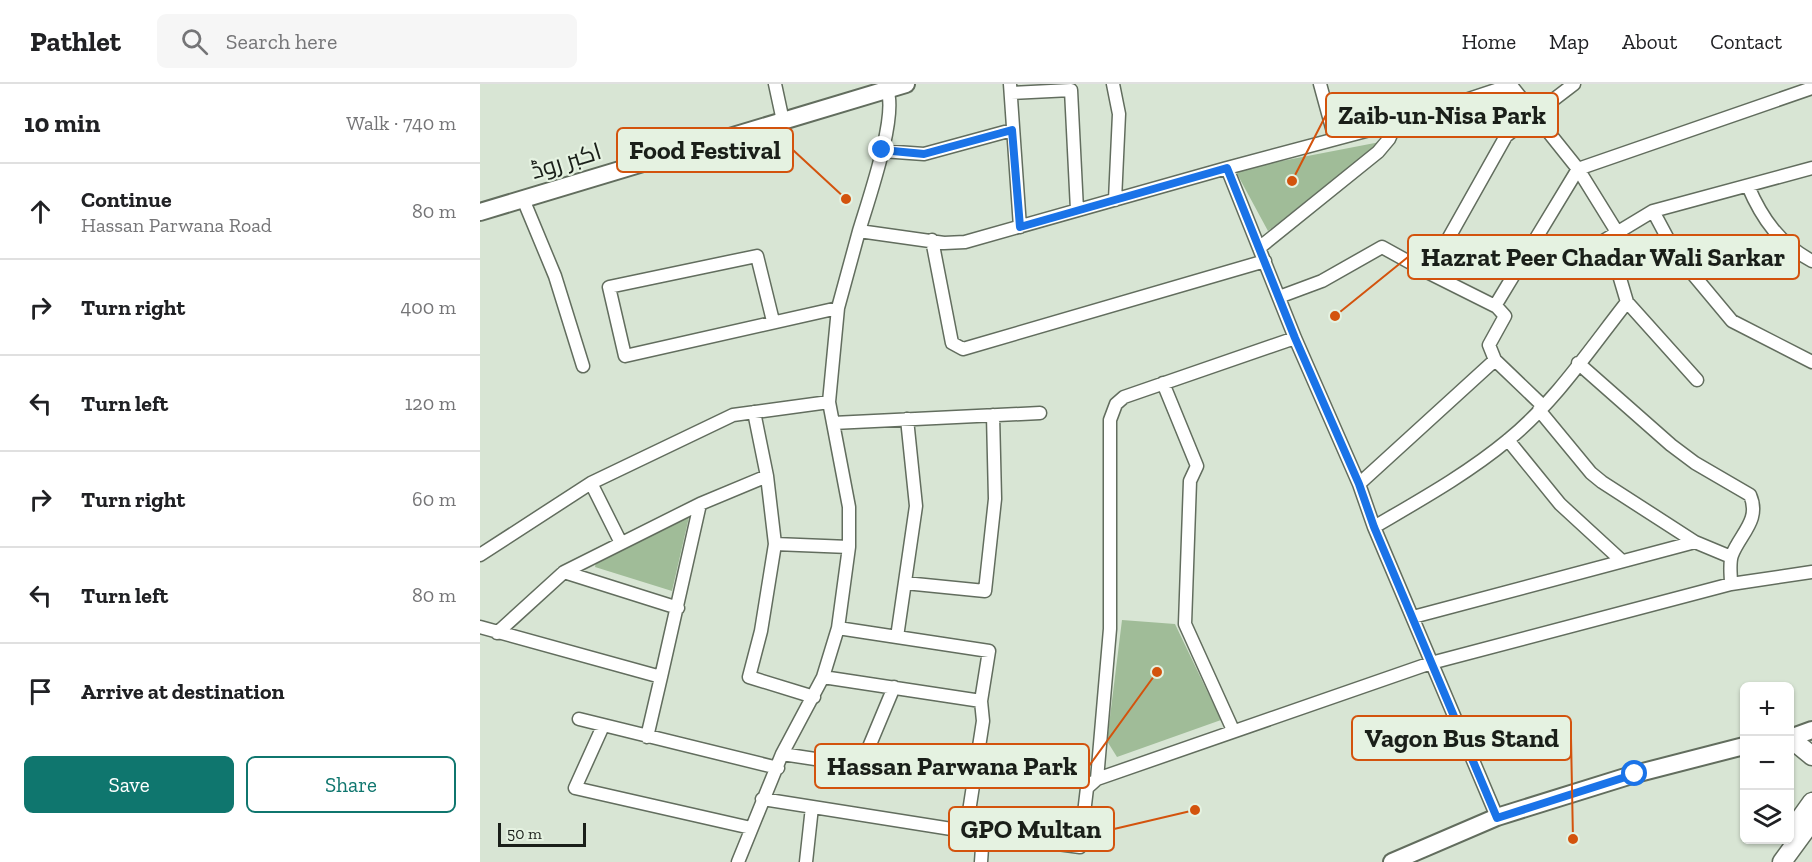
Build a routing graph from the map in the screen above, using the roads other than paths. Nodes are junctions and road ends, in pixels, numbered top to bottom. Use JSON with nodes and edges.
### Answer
{"nodes":[{"id":1,"x":775,"y":84,"type":"edge"},
{"id":2,"x":906,"y":84,"type":"edge"},
{"id":3,"x":1113,"y":84,"type":"edge"},
{"id":4,"x":1320,"y":84,"type":"edge"},
{"id":5,"x":1510,"y":84,"type":"edge"},
{"id":6,"x":1574,"y":84,"type":"edge"},
{"id":7,"x":1812,"y":88,"type":"edge"},
{"id":8,"x":1010,"y":89,"type":"edge"},
{"id":9,"x":887,"y":90,"type":"junction"},
{"id":10,"x":1536,"y":114,"type":"junction"},
{"id":11,"x":783,"y":121,"type":"junction"},
{"id":12,"x":1396,"y":123,"type":"junction"},
{"id":13,"x":1012,"y":130,"type":"junction"},
{"id":14,"x":1335,"y":139,"type":"junction"},
{"id":15,"x":882,"y":150,"type":"junction"},
{"id":16,"x":1227,"y":168,"type":"junction"},
{"id":17,"x":1812,"y":168,"type":"edge"},
{"id":18,"x":1578,"y":169,"type":"junction"},
{"id":19,"x":1748,"y":186,"type":"junction"},
{"id":20,"x":523,"y":199,"type":"junction"},
{"id":21,"x":1115,"y":200,"type":"junction"},
{"id":22,"x":1077,"y":210,"type":"junction"},
{"id":23,"x":1653,"y":211,"type":"junction"},
{"id":24,"x":480,"y":212,"type":"edge"},
{"id":25,"x":1020,"y":227,"type":"junction"},
{"id":26,"x":860,"y":231,"type":"junction"},
{"id":27,"x":1617,"y":232,"type":"junction"},
{"id":28,"x":932,"y":240,"type":"junction"},
{"id":29,"x":1259,"y":248,"type":"junction"},
{"id":30,"x":1264,"y":261,"type":"junction"},
{"id":31,"x":1812,"y":261,"type":"edge"},
{"id":32,"x":1429,"y":273,"type":"junction"},
{"id":33,"x":1279,"y":297,"type":"junction"},
{"id":34,"x":1627,"y":302,"type":"junction"},
{"id":35,"x":1496,"y":306,"type":"junction"},
{"id":36,"x":838,"y":308,"type":"junction"},
{"id":37,"x":773,"y":321,"type":"junction"},
{"id":38,"x":1295,"y":338,"type":"junction"},
{"id":39,"x":1495,"y":360,"type":"junction"},
{"id":40,"x":1812,"y":362,"type":"edge"},
{"id":41,"x":1578,"y":363,"type":"junction"},
{"id":42,"x":583,"y":366,"type":"dead end"},
{"id":43,"x":1697,"y":380,"type":"dead end"},
{"id":44,"x":1163,"y":383,"type":"junction"},
{"id":45,"x":829,"y":402,"type":"junction"},
{"id":46,"x":1541,"y":408,"type":"junction"},
{"id":47,"x":754,"y":412,"type":"junction"},
{"id":48,"x":1040,"y":413,"type":"dead end"},
{"id":49,"x":993,"y":415,"type":"junction"},
{"id":50,"x":907,"y":419,"type":"junction"},
{"id":51,"x":833,"y":423,"type":"junction"},
{"id":52,"x":1508,"y":440,"type":"junction"},
{"id":53,"x":767,"y":476,"type":"junction"},
{"id":54,"x":591,"y":483,"type":"junction"},
{"id":55,"x":1359,"y":484,"type":"junction"},
{"id":56,"x":700,"y":504,"type":"junction"},
{"id":57,"x":1374,"y":527,"type":"junction"},
{"id":58,"x":1695,"y":542,"type":"junction"},
{"id":59,"x":621,"y":543,"type":"junction"},
{"id":60,"x":775,"y":544,"type":"junction"},
{"id":61,"x":849,"y":547,"type":"junction"},
{"id":62,"x":480,"y":555,"type":"edge"},
{"id":63,"x":1731,"y":556,"type":"junction"},
{"id":64,"x":1622,"y":561,"type":"junction"},
{"id":65,"x":564,"y":572,"type":"junction"},
{"id":66,"x":1812,"y":573,"type":"edge"},
{"id":67,"x":905,"y":583,"type":"junction"},
{"id":68,"x":1731,"y":584,"type":"junction"},
{"id":69,"x":678,"y":608,"type":"junction"},
{"id":70,"x":1413,"y":617,"type":"junction"},
{"id":71,"x":480,"y":627,"type":"edge"},
{"id":72,"x":838,"y":628,"type":"junction"},
{"id":73,"x":497,"y":633,"type":"junction"},
{"id":74,"x":897,"y":637,"type":"junction"},
{"id":75,"x":1431,"y":663,"type":"junction"},
{"id":76,"x":661,"y":677,"type":"junction"},
{"id":77,"x":823,"y":677,"type":"junction"},
{"id":78,"x":894,"y":687,"type":"junction"},
{"id":79,"x":814,"y":697,"type":"junction"},
{"id":80,"x":981,"y":701,"type":"junction"},
{"id":81,"x":579,"y":720,"type":"dead end"},
{"id":82,"x":603,"y":726,"type":"junction"},
{"id":83,"x":1233,"y":730,"type":"junction"},
{"id":84,"x":1812,"y":730,"type":"edge"},
{"id":85,"x":647,"y":737,"type":"junction"},
{"id":86,"x":1794,"y":737,"type":"edge"},
{"id":87,"x":1812,"y":739,"type":"edge"},
{"id":88,"x":1794,"y":740,"type":"edge"},
{"id":89,"x":1794,"y":742,"type":"edge"},
{"id":90,"x":1740,"y":748,"type":"edge"},
{"id":91,"x":782,"y":754,"type":"junction"},
{"id":92,"x":1812,"y":756,"type":"edge"},
{"id":93,"x":778,"y":768,"type":"junction"},
{"id":94,"x":1097,"y":779,"type":"junction"},
{"id":95,"x":762,"y":799,"type":"junction"},
{"id":96,"x":1812,"y":803,"type":"edge"},
{"id":97,"x":812,"y":807,"type":"junction"},
{"id":98,"x":1497,"y":818,"type":"junction"},
{"id":99,"x":1812,"y":821,"type":"edge"},
{"id":100,"x":751,"y":828,"type":"junction"},
{"id":101,"x":1794,"y":828,"type":"edge"},
{"id":102,"x":966,"y":831,"type":"junction"},
{"id":103,"x":983,"y":834,"type":"junction"},
{"id":104,"x":1781,"y":844,"type":"edge"},
{"id":105,"x":738,"y":862,"type":"edge"},
{"id":106,"x":806,"y":862,"type":"edge"},
{"id":107,"x":981,"y":862,"type":"edge"},
{"id":108,"x":1392,"y":862,"type":"edge"},
{"id":109,"x":1768,"y":862,"type":"edge"},
{"id":110,"x":1782,"y":862,"type":"edge"}],
"edges":[{"from":1,"to":11,"type":"street"},
{"from":2,"to":9,"type":"main road","name":"اکبر روڈ"},
{"from":3,"to":21,"type":"street"},
{"from":4,"to":14,"type":"street"},
{"from":5,"to":10,"type":"street"},
{"from":5,"to":12,"type":"street"},
{"from":6,"to":10,"type":"street"},
{"from":7,"to":18,"type":"street"},
{"from":8,"to":13,"type":"street"},
{"from":8,"to":22,"type":"street"},
{"from":9,"to":11,"type":"main road","name":"اکبر روڈ"},
{"from":9,"to":15,"type":"street"},
{"from":10,"to":18,"type":"street"},
{"from":10,"to":32,"type":"street"},
{"from":11,"to":20,"type":"main road","name":"اکبر روڈ"},
{"from":12,"to":14,"type":"street"},
{"from":12,"to":29,"type":"street"},
{"from":13,"to":15,"type":"street"},
{"from":13,"to":25,"type":"street"},
{"from":14,"to":16,"type":"street"},
{"from":15,"to":26,"type":"street"},
{"from":16,"to":21,"type":"street"},
{"from":16,"to":29,"type":"street"},
{"from":17,"to":19,"type":"street"},
{"from":18,"to":27,"type":"street"},
{"from":18,"to":35,"type":"street"},
{"from":19,"to":23,"type":"street"},
{"from":19,"to":31,"type":"street"},
{"from":20,"to":24,"type":"main road","name":"اکبر روڈ"},
{"from":20,"to":42,"type":"street"},
{"from":21,"to":22,"type":"street"},
{"from":22,"to":25,"type":"street"},
{"from":23,"to":27,"type":"street"},
{"from":23,"to":40,"type":"street"},
{"from":25,"to":28,"type":"street"},
{"from":26,"to":28,"type":"street"},
{"from":26,"to":36,"type":"street"},
{"from":27,"to":34,"type":"street"},
{"from":28,"to":30,"type":"street"},
{"from":29,"to":30,"type":"street"},
{"from":30,"to":33,"type":"street"},
{"from":32,"to":33,"type":"street"},
{"from":32,"to":35,"type":"street"},
{"from":33,"to":38,"type":"street"},
{"from":34,"to":41,"type":"street"},
{"from":34,"to":43,"type":"street"},
{"from":35,"to":39,"type":"street"},
{"from":36,"to":37,"type":"street"},
{"from":36,"to":45,"type":"street"},
{"from":37,"to":37,"type":"street"},
{"from":38,"to":44,"type":"street"},
{"from":38,"to":55,"type":"street"},
{"from":39,"to":46,"type":"street"},
{"from":39,"to":55,"type":"street"},
{"from":41,"to":46,"type":"street"},
{"from":41,"to":63,"type":"street"},
{"from":44,"to":83,"type":"street"},
{"from":44,"to":94,"type":"street"},
{"from":45,"to":47,"type":"street"},
{"from":45,"to":51,"type":"street"},
{"from":46,"to":52,"type":"street"},
{"from":46,"to":58,"type":"street"},
{"from":47,"to":53,"type":"street"},
{"from":47,"to":54,"type":"street"},
{"from":48,"to":49,"type":"street"},
{"from":49,"to":50,"type":"street"},
{"from":49,"to":67,"type":"street"},
{"from":50,"to":51,"type":"street"},
{"from":50,"to":67,"type":"street"},
{"from":51,"to":61,"type":"street"},
{"from":52,"to":57,"type":"street"},
{"from":52,"to":64,"type":"street"},
{"from":53,"to":56,"type":"street"},
{"from":53,"to":60,"type":"street"},
{"from":54,"to":59,"type":"street"},
{"from":54,"to":62,"type":"street"},
{"from":55,"to":57,"type":"street"},
{"from":56,"to":59,"type":"street"},
{"from":56,"to":69,"type":"street"},
{"from":57,"to":70,"type":"street"},
{"from":58,"to":63,"type":"street"},
{"from":58,"to":64,"type":"street"},
{"from":59,"to":65,"type":"street"},
{"from":60,"to":61,"type":"street"},
{"from":60,"to":79,"type":"street"},
{"from":61,"to":72,"type":"street"},
{"from":63,"to":68,"type":"street"},
{"from":64,"to":70,"type":"street"},
{"from":65,"to":69,"type":"street"},
{"from":65,"to":73,"type":"street"},
{"from":66,"to":68,"type":"street"},
{"from":67,"to":74,"type":"street"},
{"from":68,"to":75,"type":"street"},
{"from":69,"to":76,"type":"street"},
{"from":70,"to":75,"type":"street"},
{"from":71,"to":73,"type":"street"},
{"from":72,"to":74,"type":"street"},
{"from":72,"to":77,"type":"street"},
{"from":73,"to":76,"type":"street"},
{"from":74,"to":80,"type":"street"},
{"from":75,"to":83,"type":"street"},
{"from":75,"to":98,"type":"street"},
{"from":76,"to":85,"type":"street"},
{"from":77,"to":78,"type":"street"},
{"from":77,"to":79,"type":"street"},
{"from":78,"to":80,"type":"street"},
{"from":78,"to":91,"type":"street"},
{"from":79,"to":91,"type":"street"},
{"from":80,"to":102,"type":"street"},
{"from":81,"to":82,"type":"street"},
{"from":82,"to":85,"type":"street"},
{"from":82,"to":100,"type":"street"},
{"from":83,"to":94,"type":"street"},
{"from":84,"to":86,"type":"main road"},
{"from":85,"to":93,"type":"street"},
{"from":87,"to":88,"type":"main road"},
{"from":89,"to":92,"type":"main road"},
{"from":90,"to":98,"type":"main road"},
{"from":91,"to":93,"type":"street"},
{"from":93,"to":95,"type":"street"},
{"from":94,"to":103,"type":"street"},
{"from":95,"to":97,"type":"street"},
{"from":95,"to":100,"type":"street"},
{"from":96,"to":101,"type":"main road"},
{"from":97,"to":102,"type":"street"},
{"from":97,"to":106,"type":"street"},
{"from":98,"to":108,"type":"main road"},
{"from":99,"to":110,"type":"main road"},
{"from":100,"to":105,"type":"street"},
{"from":102,"to":103,"type":"street"},
{"from":103,"to":107,"type":"street"},
{"from":104,"to":109,"type":"main road"}]}
